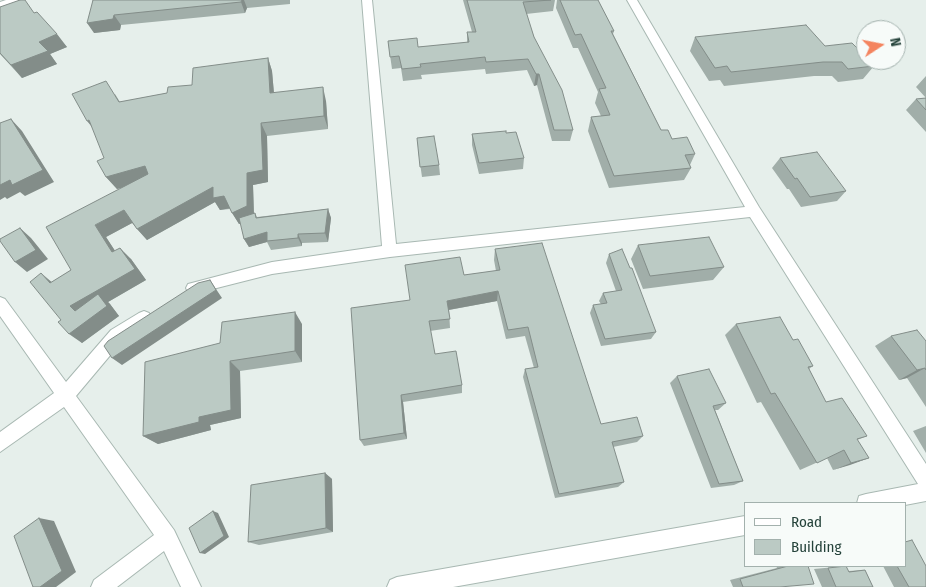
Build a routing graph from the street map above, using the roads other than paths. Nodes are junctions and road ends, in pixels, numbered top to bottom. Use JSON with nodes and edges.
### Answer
{"nodes":[{"id":1,"x":15,"y":0,"type":"edge"},
{"id":2,"x":367,"y":0,"type":"edge"},
{"id":3,"x":632,"y":0,"type":"edge"},
{"id":4,"x":0,"y":6,"type":"edge"},
{"id":5,"x":754,"y":211,"type":"junction"},
{"id":6,"x":390,"y":251,"type":"junction"},
{"id":7,"x":180,"y":296,"type":"edge"},
{"id":8,"x":1,"y":307,"type":"edge"},
{"id":9,"x":156,"y":311,"type":"edge"},
{"id":10,"x":66,"y":395,"type":"junction"},
{"id":11,"x":0,"y":444,"type":"edge"},
{"id":12,"x":926,"y":480,"type":"edge"},
{"id":13,"x":926,"y":492,"type":"edge"},
{"id":14,"x":871,"y":502,"type":"edge"},
{"id":15,"x":744,"y":525,"type":"edge"},
{"id":16,"x":168,"y":537,"type":"junction"},
{"id":17,"x":101,"y":587,"type":"edge"},
{"id":18,"x":191,"y":587,"type":"edge"},
{"id":19,"x":396,"y":587,"type":"edge"}],
"edges":[{"from":1,"to":4,"type":"street"},
{"from":2,"to":6,"type":"street"},
{"from":3,"to":5,"type":"street"},
{"from":5,"to":6,"type":"street"},
{"from":5,"to":12,"type":"street"},
{"from":6,"to":7,"type":"street"},
{"from":8,"to":10,"type":"street"},
{"from":9,"to":10,"type":"street"},
{"from":10,"to":11,"type":"street"},
{"from":10,"to":16,"type":"street"},
{"from":13,"to":14,"type":"street"},
{"from":15,"to":19,"type":"street"},
{"from":16,"to":17,"type":"street"},
{"from":16,"to":18,"type":"street"}]}
